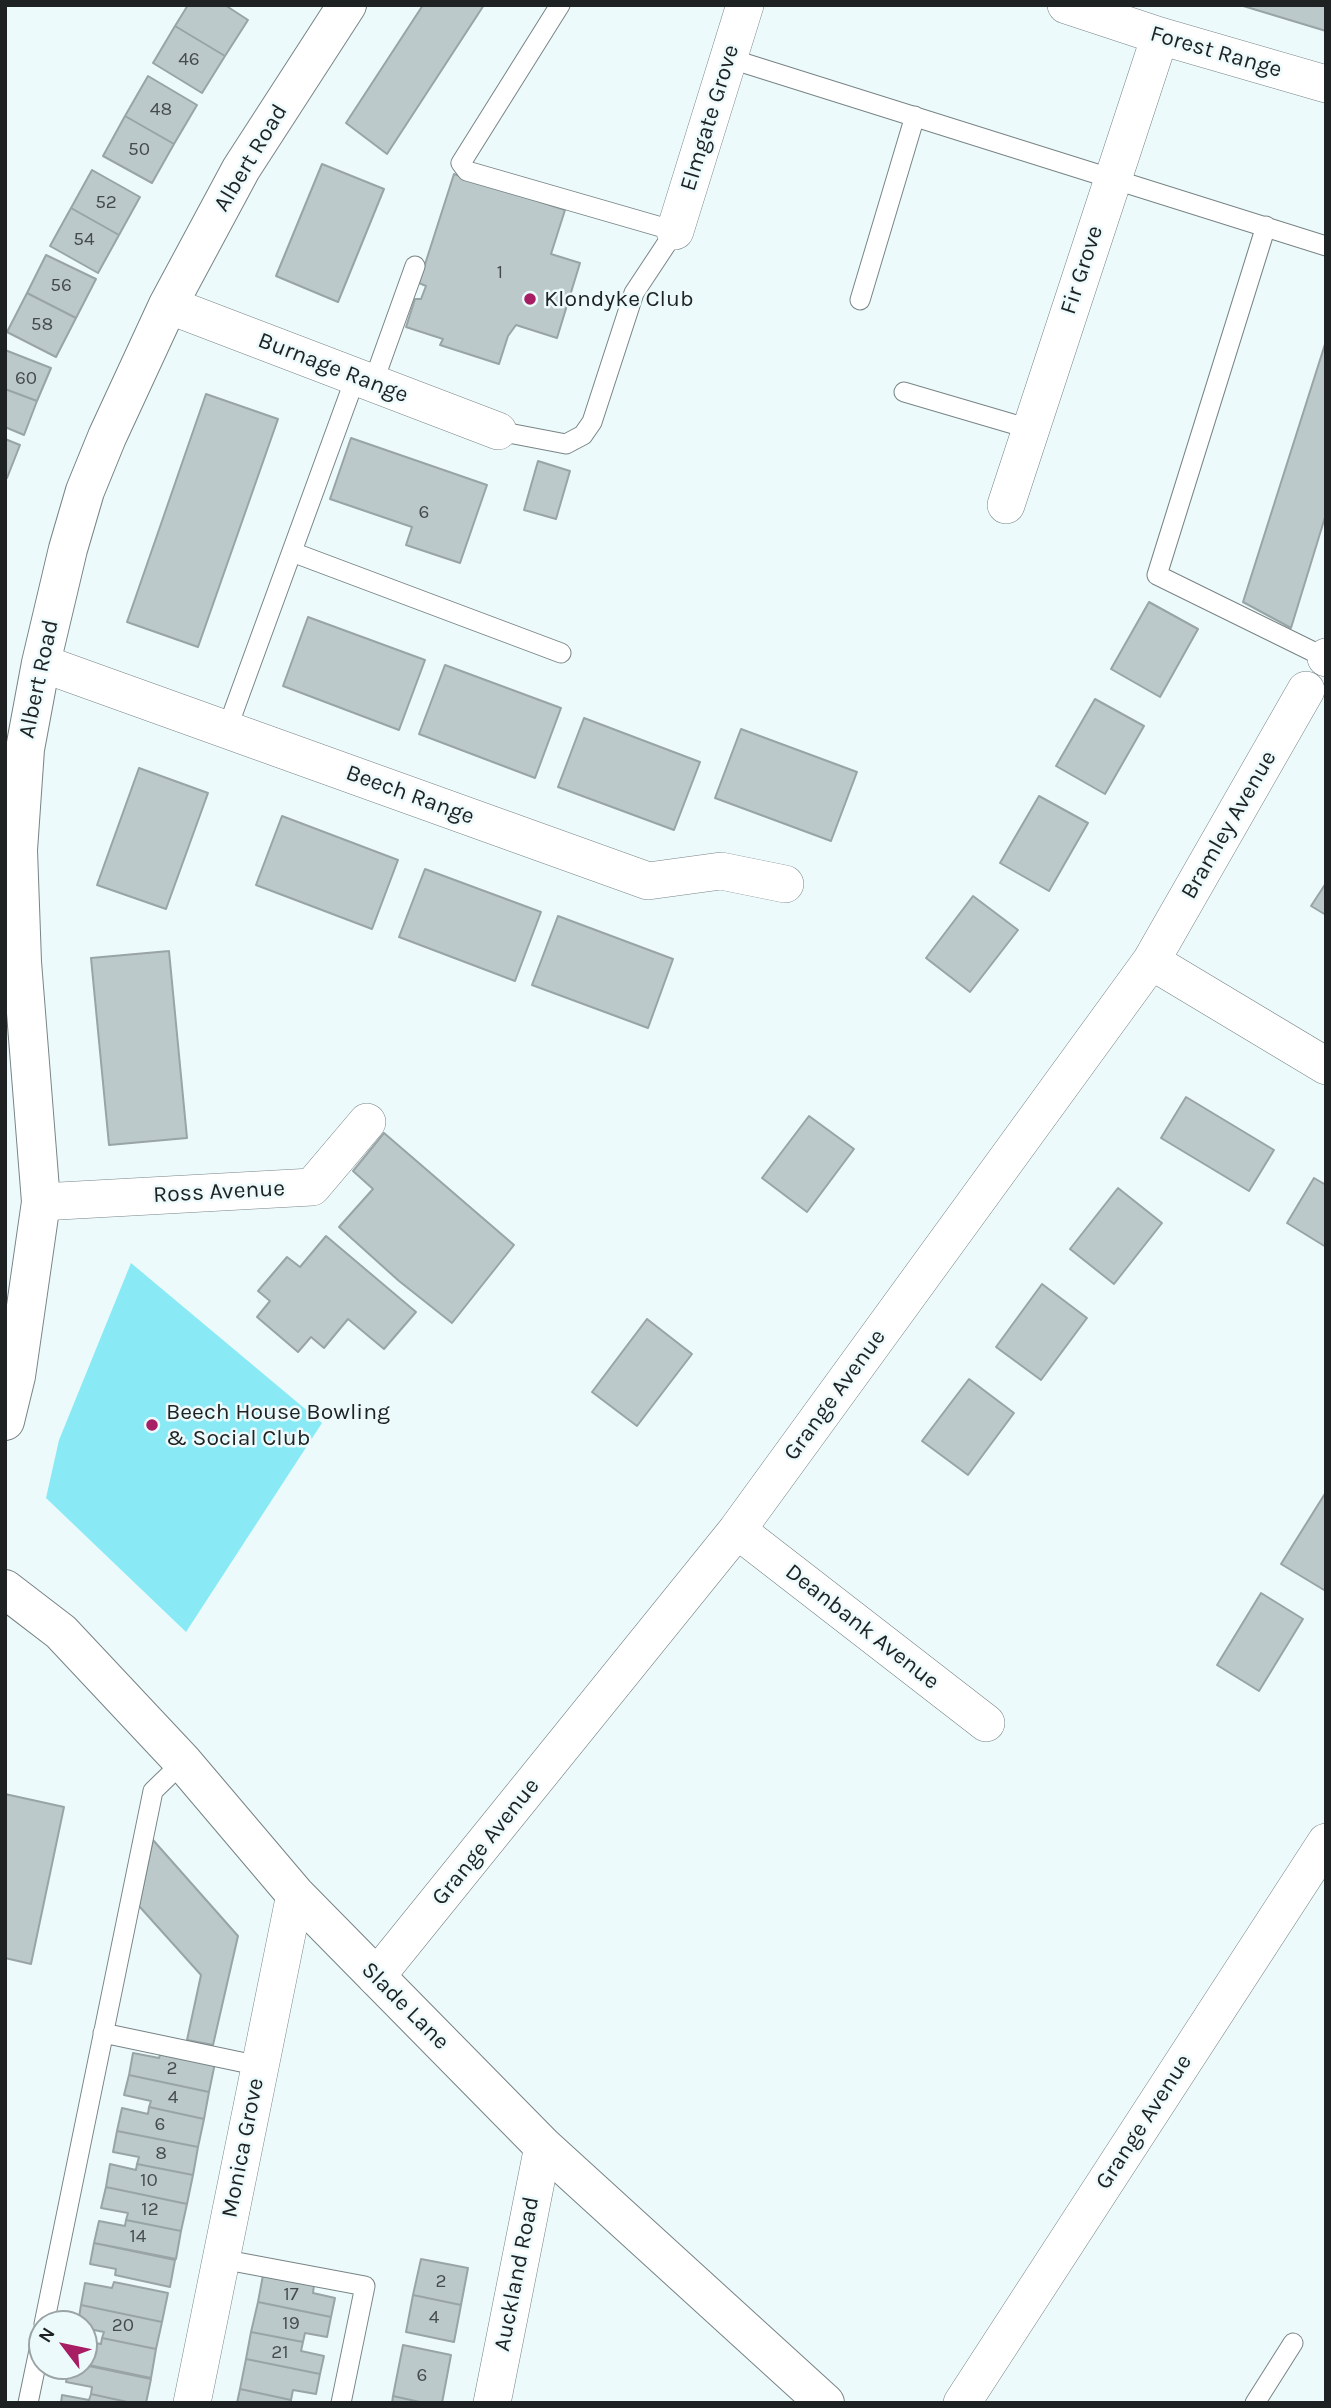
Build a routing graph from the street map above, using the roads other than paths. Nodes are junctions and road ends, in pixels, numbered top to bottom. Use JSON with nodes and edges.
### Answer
{"nodes":[{"id":1,"x":347,"y":5,"type":"edge"},
{"id":2,"x":560,"y":5,"type":"edge"},
{"id":3,"x":745,"y":5,"type":"edge"},
{"id":4,"x":1066,"y":5,"type":"edge"},
{"id":5,"x":1160,"y":36,"type":"junction"},
{"id":6,"x":728,"y":58,"type":"junction"},
{"id":7,"x":1326,"y":84,"type":"edge"},
{"id":8,"x":915,"y":116,"type":"junction"},
{"id":9,"x":1112,"y":178,"type":"junction"},
{"id":10,"x":1266,"y":226,"type":"junction"},
{"id":11,"x":674,"y":231,"type":"junction"},
{"id":12,"x":1326,"y":246,"type":"edge"},
{"id":13,"x":415,"y":266,"type":"dead end"},
{"id":14,"x":860,"y":300,"type":"dead end"},
{"id":15,"x":168,"y":305,"type":"junction"},
{"id":16,"x":365,"y":380,"type":"junction"},
{"id":17,"x":904,"y":392,"type":"dead end"},
{"id":18,"x":1030,"y":429,"type":"junction"},
{"id":19,"x":498,"y":431,"type":"joint"},
{"id":20,"x":1006,"y":505,"type":"dead end"},
{"id":21,"x":292,"y":551,"type":"junction"},
{"id":22,"x":561,"y":653,"type":"dead end"},
{"id":23,"x":1326,"y":658,"type":"edge"},
{"id":24,"x":41,"y":663,"type":"junction"},
{"id":25,"x":1306,"y":690,"type":"dead end"},
{"id":26,"x":227,"y":729,"type":"junction"},
{"id":27,"x":785,"y":884,"type":"dead end"},
{"id":28,"x":1152,"y":961,"type":"junction"},
{"id":29,"x":1326,"y":1066,"type":"edge"},
{"id":30,"x":367,"y":1122,"type":"dead end"},
{"id":31,"x":41,"y":1202,"type":"junction"},
{"id":32,"x":5,"y":1421,"type":"edge"},
{"id":33,"x":737,"y":1530,"type":"junction"},
{"id":34,"x":5,"y":1589,"type":"edge"},
{"id":35,"x":986,"y":1723,"type":"dead end"},
{"id":36,"x":183,"y":1762,"type":"junction"},
{"id":37,"x":1326,"y":1842,"type":"edge"},
{"id":38,"x":295,"y":1894,"type":"junction"},
{"id":39,"x":376,"y":1977,"type":"junction"},
{"id":40,"x":103,"y":2034,"type":"junction"},
{"id":41,"x":260,"y":2066,"type":"junction"},
{"id":42,"x":543,"y":2146,"type":"junction"},
{"id":43,"x":221,"y":2259,"type":"junction"},
{"id":44,"x":47,"y":2310,"type":"edge"},
{"id":45,"x":1293,"y":2343,"type":"dead end"},
{"id":46,"x":33,"y":2380,"type":"edge"},
{"id":47,"x":28,"y":2403,"type":"edge"},
{"id":48,"x":192,"y":2403,"type":"edge"},
{"id":49,"x":341,"y":2403,"type":"edge"},
{"id":50,"x":492,"y":2403,"type":"edge"},
{"id":51,"x":825,"y":2403,"type":"edge"},
{"id":52,"x":962,"y":2403,"type":"edge"},
{"id":53,"x":1255,"y":2403,"type":"edge"}],
"edges":[{"from":1,"to":15,"type":"main road","name":"Albert Road"},
{"from":2,"to":11,"type":"lane"},
{"from":3,"to":6,"type":"street","name":"Elmgate Grove"},
{"from":4,"to":5,"type":"street","name":"Forest Range"},
{"from":5,"to":7,"type":"street","name":"Forest Range"},
{"from":5,"to":9,"type":"street","name":"Fir Grove"},
{"from":6,"to":8,"type":"lane"},
{"from":6,"to":11,"type":"street","name":"Elmgate Grove"},
{"from":8,"to":9,"type":"lane"},
{"from":8,"to":14,"type":"lane"},
{"from":9,"to":10,"type":"lane"},
{"from":9,"to":18,"type":"street","name":"Fir Grove"},
{"from":10,"to":12,"type":"lane"},
{"from":10,"to":23,"type":"lane"},
{"from":11,"to":19,"type":"lane"},
{"from":13,"to":16,"type":"lane"},
{"from":15,"to":16,"type":"street","name":"Burnage Range"},
{"from":15,"to":24,"type":"main road","name":"Albert Road"},
{"from":16,"to":19,"type":"street","name":"Burnage Range"},
{"from":16,"to":21,"type":"lane"},
{"from":17,"to":18,"type":"lane"},
{"from":18,"to":20,"type":"street","name":"Fir Grove"},
{"from":21,"to":22,"type":"lane"},
{"from":21,"to":26,"type":"lane"},
{"from":24,"to":26,"type":"street","name":"Beech Range"},
{"from":24,"to":31,"type":"main road","name":"Albert Road"},
{"from":25,"to":28,"type":"street","name":"Bramley Avenue"},
{"from":26,"to":27,"type":"street","name":"Beech Range"},
{"from":28,"to":29,"type":"street"},
{"from":28,"to":33,"type":"street","name":"Grange Avenue"},
{"from":30,"to":31,"type":"street","name":"Ross Avenue"},
{"from":31,"to":32,"type":"main road","name":"Albert Road"},
{"from":33,"to":35,"type":"street","name":"Deanbank Avenue"},
{"from":33,"to":39,"type":"street","name":"Grange Avenue"},
{"from":34,"to":36,"type":"main road","name":"Slade Lane"},
{"from":36,"to":38,"type":"main road","name":"Slade Lane"},
{"from":36,"to":40,"type":"lane"},
{"from":37,"to":52,"type":"street","name":"Grange Avenue"},
{"from":38,"to":39,"type":"main road","name":"Slade Lane"},
{"from":38,"to":41,"type":"street","name":"Monica Grove"},
{"from":39,"to":42,"type":"main road","name":"Slade Lane"},
{"from":40,"to":41,"type":"lane"},
{"from":40,"to":44,"type":"lane"},
{"from":41,"to":43,"type":"street","name":"Monica Grove"},
{"from":42,"to":50,"type":"street","name":"Auckland Road"},
{"from":42,"to":51,"type":"main road","name":"Slade Lane"},
{"from":43,"to":48,"type":"street","name":"Monica Grove"},
{"from":43,"to":49,"type":"lane"},
{"from":45,"to":53,"type":"lane"},
{"from":46,"to":47,"type":"lane"}]}
